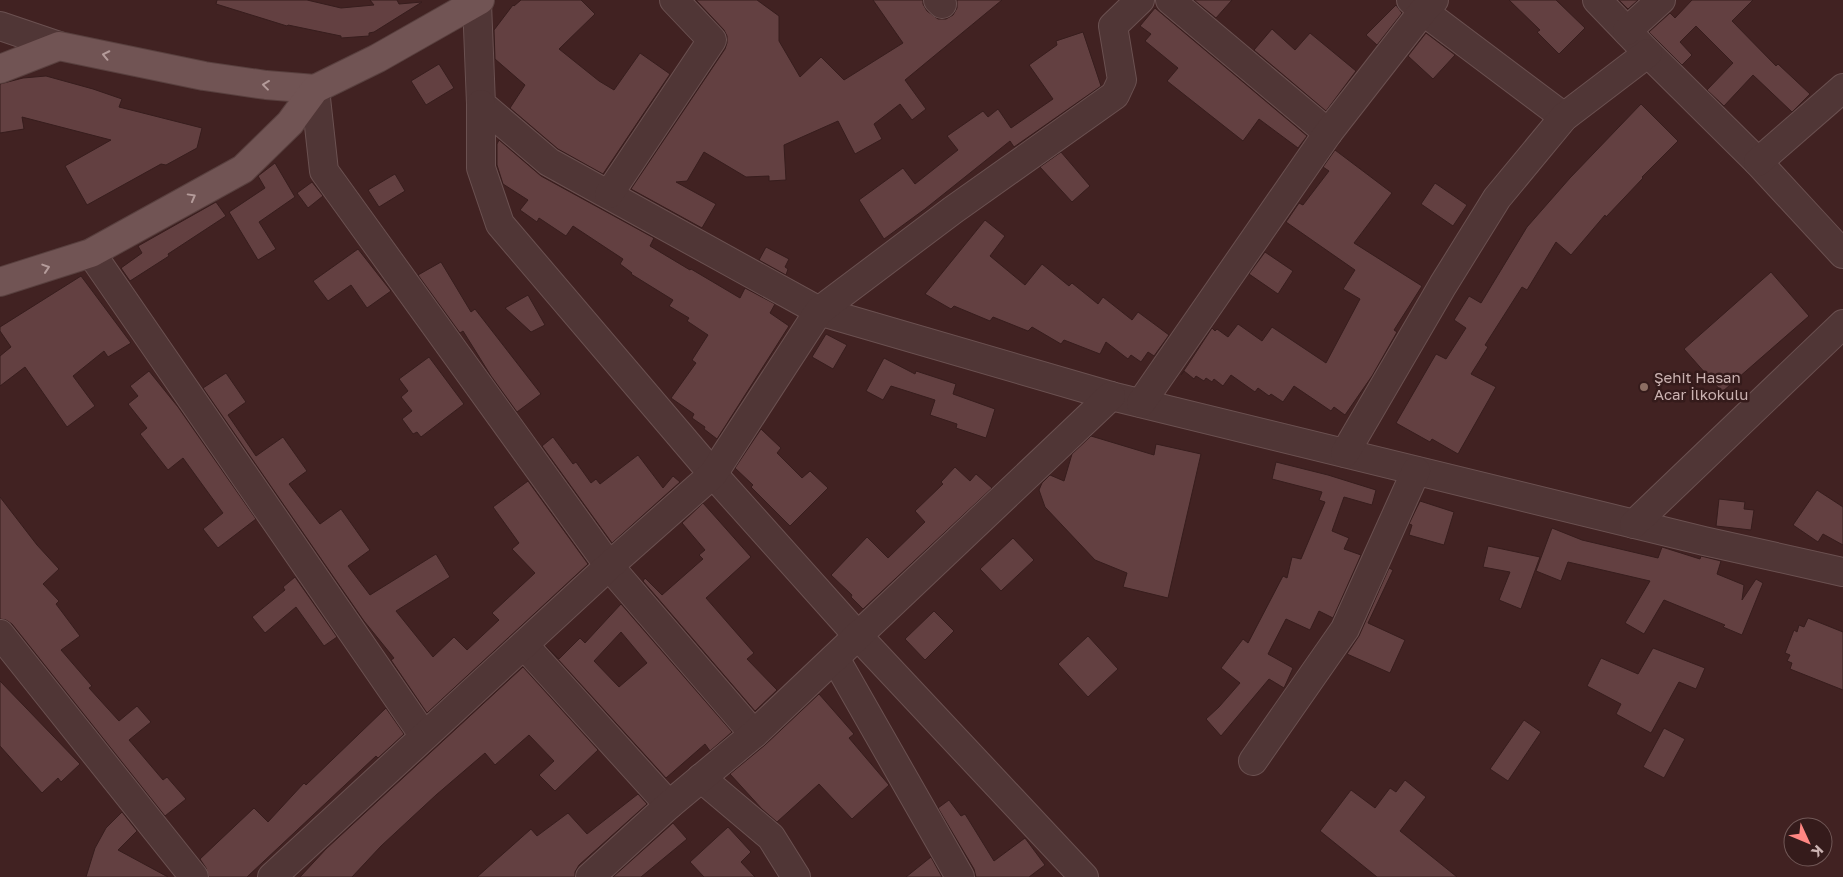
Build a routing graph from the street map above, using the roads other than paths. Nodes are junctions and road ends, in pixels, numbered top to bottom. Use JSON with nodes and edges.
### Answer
{"nodes":[{"id":1,"x":674,"y":0,"type":"edge"},
{"id":2,"x":1140,"y":0,"type":"edge"},
{"id":3,"x":1170,"y":0,"type":"edge"},
{"id":4,"x":1597,"y":0,"type":"edge"},
{"id":5,"x":1661,"y":0,"type":"edge"},
{"id":6,"x":477,"y":1,"type":"edge"},
{"id":7,"x":1422,"y":4,"type":"edge"},
{"id":8,"x":0,"y":26,"type":"edge"},
{"id":9,"x":1627,"y":31,"type":"junction"},
{"id":10,"x":59,"y":46,"type":"junction"},
{"id":11,"x":1648,"y":53,"type":"junction"},
{"id":12,"x":0,"y":69,"type":"edge"},
{"id":13,"x":1843,"y":88,"type":"edge"},
{"id":14,"x":314,"y":89,"type":"junction"},
{"id":15,"x":481,"y":104,"type":"junction"},
{"id":16,"x":1564,"y":117,"type":"junction"},
{"id":17,"x":1328,"y":133,"type":"junction"},
{"id":18,"x":1758,"y":162,"type":"junction"},
{"id":19,"x":608,"y":194,"type":"junction"},
{"id":20,"x":91,"y":253,"type":"junction"},
{"id":21,"x":1843,"y":254,"type":"edge"},
{"id":22,"x":0,"y":282,"type":"edge"},
{"id":23,"x":819,"y":311,"type":"junction"},
{"id":24,"x":1843,"y":324,"type":"edge"},
{"id":25,"x":1111,"y":396,"type":"junction"},
{"id":26,"x":1141,"y":402,"type":"junction"},
{"id":27,"x":1345,"y":453,"type":"junction"},
{"id":28,"x":1416,"y":470,"type":"junction"},
{"id":29,"x":713,"y":474,"type":"junction"},
{"id":30,"x":1634,"y":524,"type":"junction"},
{"id":31,"x":610,"y":566,"type":"junction"},
{"id":32,"x":1843,"y":572,"type":"edge"},
{"id":33,"x":0,"y":634,"type":"edge"},
{"id":34,"x":858,"y":636,"type":"junction"},
{"id":35,"x":524,"y":645,"type":"junction"},
{"id":36,"x":835,"y":658,"type":"junction"},
{"id":37,"x":754,"y":734,"type":"junction"},
{"id":38,"x":424,"y":736,"type":"junction"},
{"id":39,"x":1253,"y":761,"type":"dead end"},
{"id":40,"x":701,"y":778,"type":"junction"},
{"id":41,"x":669,"y":805,"type":"junction"},
{"id":42,"x":194,"y":877,"type":"edge"},
{"id":43,"x":272,"y":877,"type":"edge"},
{"id":44,"x":590,"y":877,"type":"edge"},
{"id":45,"x":796,"y":877,"type":"edge"},
{"id":46,"x":960,"y":877,"type":"edge"},
{"id":47,"x":1084,"y":877,"type":"edge"}],
"edges":[{"from":1,"to":19,"type":"street"},
{"from":2,"to":23,"type":"street"},
{"from":3,"to":17,"type":"street"},
{"from":4,"to":9,"type":"street"},
{"from":5,"to":9,"type":"street"},
{"from":6,"to":14,"type":"main road"},
{"from":6,"to":15,"type":"street"},
{"from":7,"to":16,"type":"street"},
{"from":7,"to":17,"type":"street"},
{"from":8,"to":10,"type":"street"},
{"from":9,"to":11,"type":"street"},
{"from":10,"to":12,"type":"main road"},
{"from":14,"to":10,"type":"main road","one_way":true},
{"from":11,"to":16,"type":"street"},
{"from":11,"to":18,"type":"street"},
{"from":13,"to":18,"type":"street"},
{"from":20,"to":14,"type":"main road","one_way":true},
{"from":14,"to":31,"type":"street"},
{"from":15,"to":19,"type":"street"},
{"from":15,"to":29,"type":"street"},
{"from":16,"to":27,"type":"street"},
{"from":17,"to":26,"type":"street"},
{"from":18,"to":21,"type":"street"},
{"from":19,"to":23,"type":"street"},
{"from":22,"to":20,"type":"main road","one_way":true},
{"from":20,"to":38,"type":"street"},
{"from":23,"to":25,"type":"street"},
{"from":23,"to":29,"type":"street"},
{"from":24,"to":30,"type":"street"},
{"from":25,"to":26,"type":"street"},
{"from":25,"to":34,"type":"street"},
{"from":26,"to":27,"type":"street"},
{"from":27,"to":28,"type":"street"},
{"from":28,"to":30,"type":"street"},
{"from":28,"to":39,"type":"street"},
{"from":29,"to":31,"type":"street"},
{"from":29,"to":34,"type":"street"},
{"from":30,"to":32,"type":"street"},
{"from":31,"to":35,"type":"street"},
{"from":31,"to":37,"type":"street"},
{"from":33,"to":42,"type":"street"},
{"from":34,"to":36,"type":"street"},
{"from":34,"to":47,"type":"street"},
{"from":35,"to":38,"type":"street"},
{"from":35,"to":41,"type":"street"},
{"from":36,"to":37,"type":"street"},
{"from":36,"to":46,"type":"street"},
{"from":37,"to":40,"type":"street"},
{"from":38,"to":43,"type":"street"},
{"from":40,"to":41,"type":"street"},
{"from":40,"to":45,"type":"street"},
{"from":41,"to":44,"type":"street"}]}
